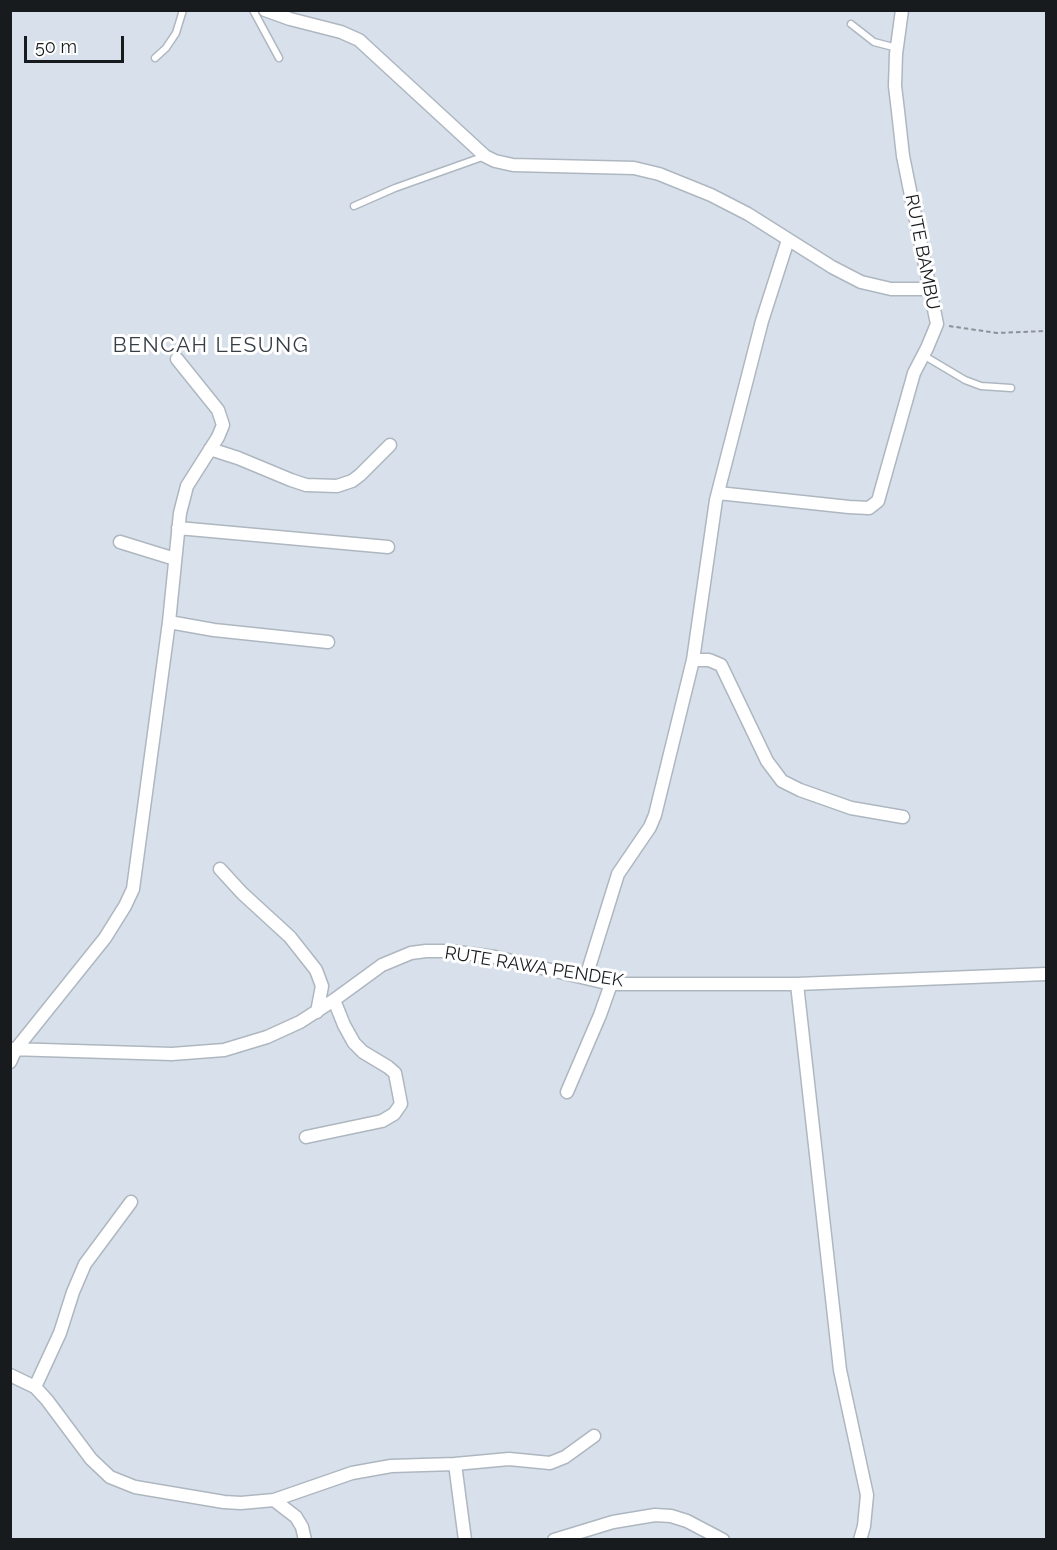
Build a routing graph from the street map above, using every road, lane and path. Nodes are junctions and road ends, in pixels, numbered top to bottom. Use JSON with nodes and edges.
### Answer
{"nodes":[{"id":1,"x":183,"y":10,"type":"edge"},
{"id":2,"x":253,"y":10,"type":"edge"},
{"id":3,"x":265,"y":10,"type":"edge"},
{"id":4,"x":902,"y":10,"type":"edge"},
{"id":5,"x":851,"y":24,"type":"dead end"},
{"id":6,"x":897,"y":48,"type":"junction"},
{"id":7,"x":155,"y":58,"type":"dead end"},
{"id":8,"x":279,"y":58,"type":"dead end"},
{"id":9,"x":485,"y":156,"type":"junction"},
{"id":10,"x":354,"y":206,"type":"dead end"},
{"id":11,"x":788,"y":240,"type":"junction"},
{"id":12,"x":930,"y":289,"type":"junction"},
{"id":13,"x":937,"y":324,"type":"junction"},
{"id":14,"x":1047,"y":331,"type":"edge"},
{"id":15,"x":923,"y":355,"type":"junction"},
{"id":16,"x":177,"y":359,"type":"dead end"},
{"id":17,"x":1011,"y":388,"type":"dead end"},
{"id":18,"x":390,"y":445,"type":"dead end"},
{"id":19,"x":210,"y":449,"type":"junction"},
{"id":20,"x":717,"y":497,"type":"junction"},
{"id":21,"x":178,"y":528,"type":"junction"},
{"id":22,"x":120,"y":542,"type":"dead end"},
{"id":23,"x":388,"y":547,"type":"dead end"},
{"id":24,"x":174,"y":559,"type":"junction"},
{"id":25,"x":169,"y":622,"type":"junction"},
{"id":26,"x":328,"y":642,"type":"dead end"},
{"id":27,"x":693,"y":660,"type":"junction"},
{"id":28,"x":903,"y":817,"type":"dead end"},
{"id":29,"x":220,"y":869,"type":"dead end"},
{"id":30,"x":1047,"y":974,"type":"edge"},
{"id":31,"x":586,"y":977,"type":"junction"},
{"id":32,"x":611,"y":984,"type":"junction"},
{"id":33,"x":797,"y":984,"type":"junction"},
{"id":34,"x":334,"y":1000,"type":"junction"},
{"id":35,"x":316,"y":1012,"type":"junction"},
{"id":36,"x":13,"y":1049,"type":"edge"},
{"id":37,"x":10,"y":1062,"type":"edge"},
{"id":38,"x":567,"y":1092,"type":"dead end"},
{"id":39,"x":306,"y":1137,"type":"dead end"},
{"id":40,"x":130,"y":1202,"type":"dead end"},
{"id":41,"x":10,"y":1375,"type":"edge"},
{"id":42,"x":34,"y":1387,"type":"junction"},
{"id":43,"x":594,"y":1436,"type":"dead end"},
{"id":44,"x":455,"y":1464,"type":"junction"},
{"id":45,"x":274,"y":1500,"type":"junction"},
{"id":46,"x":305,"y":1539,"type":"edge"},
{"id":47,"x":465,"y":1539,"type":"edge"},
{"id":48,"x":554,"y":1539,"type":"edge"},
{"id":49,"x":723,"y":1539,"type":"edge"},
{"id":50,"x":860,"y":1539,"type":"edge"}],
"edges":[{"from":1,"to":7,"type":"lane"},
{"from":2,"to":8,"type":"lane"},
{"from":3,"to":9,"type":"street"},
{"from":4,"to":6,"type":"street","name":"RUTE BAMBU"},
{"from":5,"to":6,"type":"lane"},
{"from":6,"to":12,"type":"street","name":"RUTE BAMBU"},
{"from":9,"to":10,"type":"lane"},
{"from":9,"to":11,"type":"street"},
{"from":11,"to":12,"type":"street"},
{"from":11,"to":20,"type":"street"},
{"from":12,"to":13,"type":"street","name":"RUTE BAMBU"},
{"from":13,"to":14,"type":"path"},
{"from":13,"to":15,"type":"street","name":"RUTE BAMBU"},
{"from":15,"to":17,"type":"lane"},
{"from":15,"to":20,"type":"street","name":"RUTE BAMBU"},
{"from":16,"to":19,"type":"street"},
{"from":18,"to":19,"type":"street"},
{"from":19,"to":21,"type":"street"},
{"from":20,"to":27,"type":"street"},
{"from":21,"to":23,"type":"street"},
{"from":21,"to":24,"type":"street"},
{"from":22,"to":24,"type":"street"},
{"from":24,"to":25,"type":"street"},
{"from":25,"to":26,"type":"street"},
{"from":25,"to":36,"type":"street"},
{"from":27,"to":28,"type":"street"},
{"from":27,"to":31,"type":"street"},
{"from":29,"to":35,"type":"street"},
{"from":30,"to":33,"type":"street","name":"RUTE RAWA PENDEK"},
{"from":31,"to":32,"type":"street","name":"RUTE RAWA PENDEK"},
{"from":31,"to":34,"type":"street","name":"RUTE RAWA PENDEK"},
{"from":32,"to":33,"type":"street","name":"RUTE RAWA PENDEK"},
{"from":32,"to":38,"type":"street"},
{"from":33,"to":50,"type":"street"},
{"from":34,"to":35,"type":"street","name":"RUTE RAWA PENDEK"},
{"from":34,"to":39,"type":"street"},
{"from":35,"to":36,"type":"street","name":"RUTE RAWA PENDEK"},
{"from":36,"to":37,"type":"street"},
{"from":40,"to":42,"type":"street"},
{"from":41,"to":42,"type":"street"},
{"from":42,"to":45,"type":"street"},
{"from":43,"to":44,"type":"street"},
{"from":44,"to":45,"type":"street"},
{"from":44,"to":47,"type":"street"},
{"from":45,"to":46,"type":"street"},
{"from":48,"to":49,"type":"street"}]}
